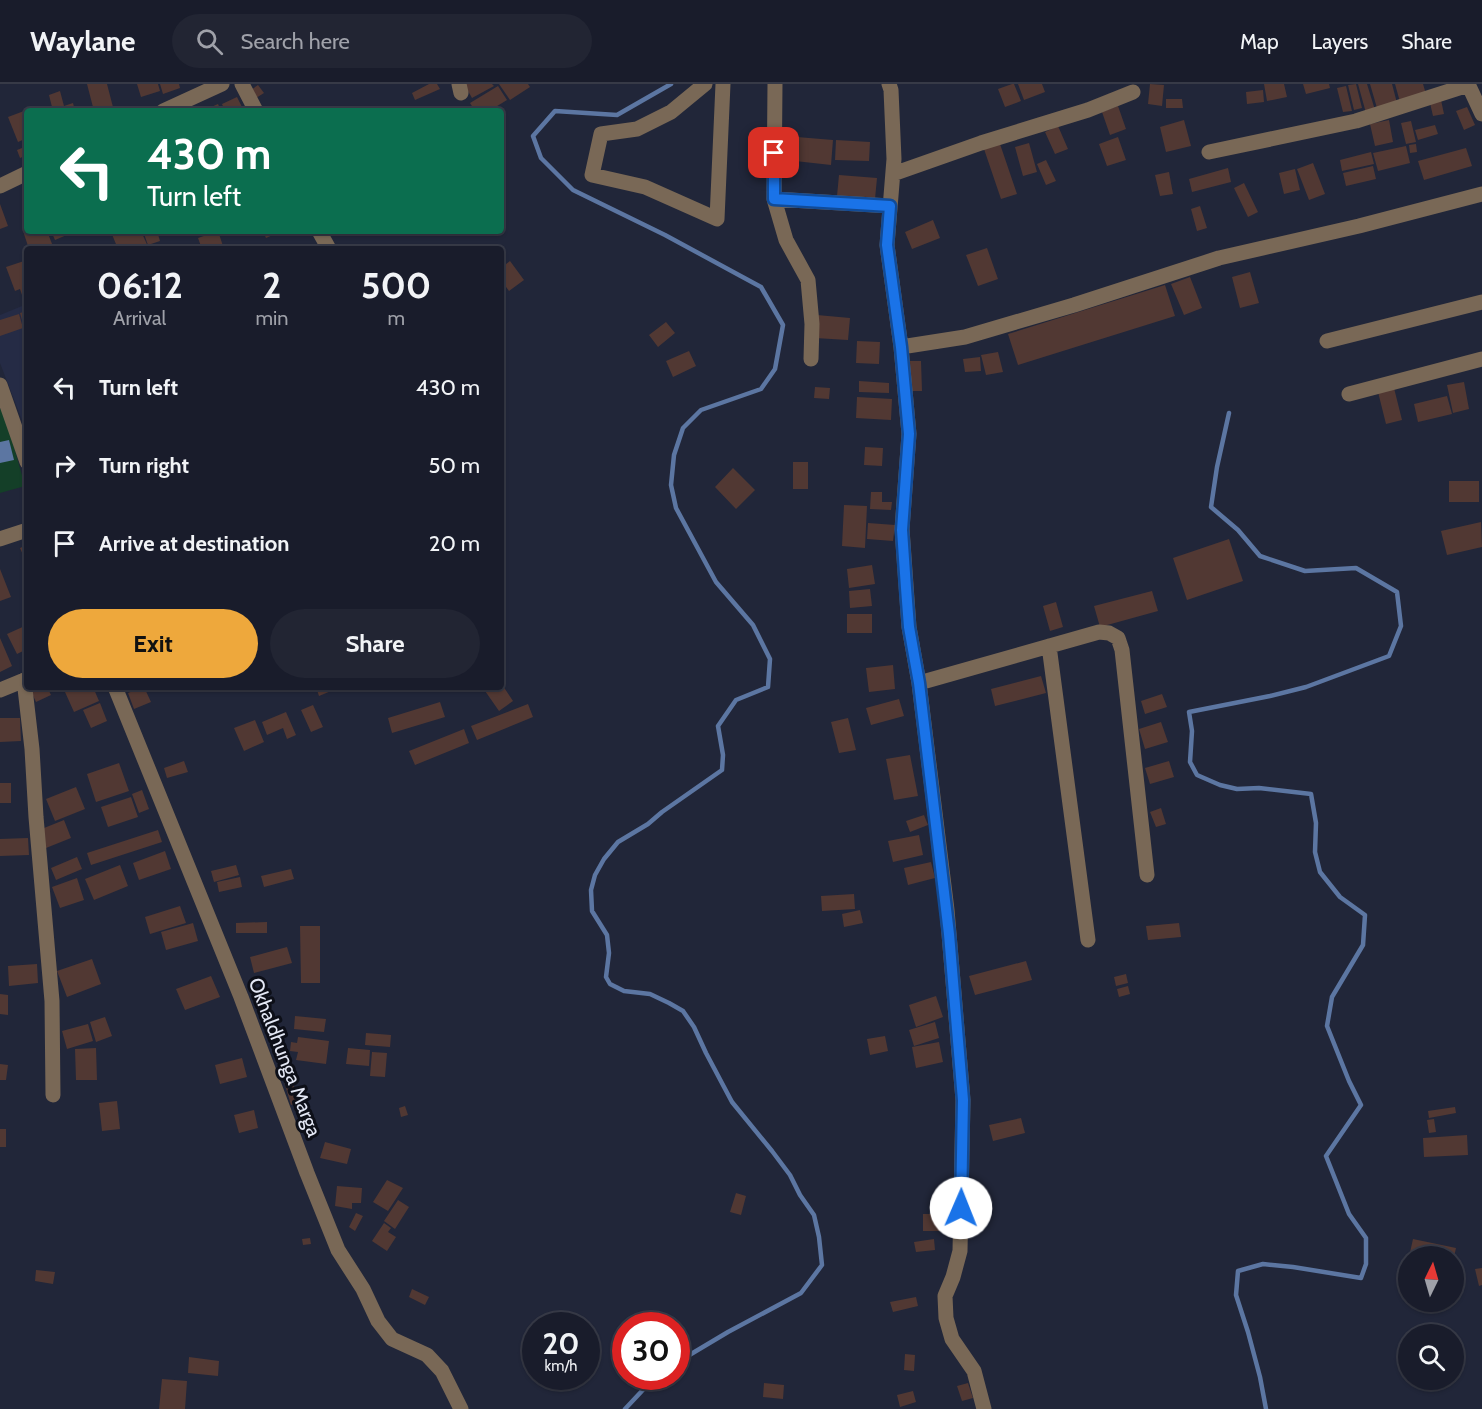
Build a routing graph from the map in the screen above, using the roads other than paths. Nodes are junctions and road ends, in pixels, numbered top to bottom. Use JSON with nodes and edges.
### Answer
{"nodes":[{"id":1,"x":222,"y":84,"type":"edge"},
{"id":2,"x":242,"y":84,"type":"edge"},
{"id":3,"x":705,"y":84,"type":"edge"},
{"id":4,"x":723,"y":84,"type":"edge"},
{"id":5,"x":776,"y":84,"type":"edge"},
{"id":6,"x":889,"y":84,"type":"edge"},
{"id":7,"x":1468,"y":84,"type":"edge"},
{"id":8,"x":1132,"y":92,"type":"dead end"},
{"id":9,"x":170,"y":108,"type":"edge"},
{"id":10,"x":254,"y":108,"type":"edge"},
{"id":11,"x":1482,"y":114,"type":"edge"},
{"id":12,"x":1209,"y":152,"type":"dead end"},
{"id":13,"x":24,"y":174,"type":"edge"},
{"id":14,"x":892,"y":174,"type":"junction"},
{"id":15,"x":0,"y":186,"type":"edge"},
{"id":16,"x":1482,"y":194,"type":"edge"},
{"id":17,"x":774,"y":199,"type":"junction"},
{"id":18,"x":890,"y":206,"type":"junction"},
{"id":19,"x":1482,"y":302,"type":"edge"},
{"id":20,"x":1327,"y":341,"type":"dead end"},
{"id":21,"x":901,"y":347,"type":"junction"},
{"id":22,"x":811,"y":359,"type":"dead end"},
{"id":23,"x":1482,"y":359,"type":"edge"},
{"id":24,"x":0,"y":385,"type":"edge"},
{"id":25,"x":1349,"y":394,"type":"dead end"},
{"id":26,"x":24,"y":453,"type":"edge"},
{"id":27,"x":24,"y":531,"type":"edge"},
{"id":28,"x":0,"y":539,"type":"edge"},
{"id":29,"x":1049,"y":646,"type":"junction"},
{"id":30,"x":24,"y":681,"type":"edge"},
{"id":31,"x":919,"y":683,"type":"junction"},
{"id":32,"x":0,"y":690,"type":"edge"},
{"id":33,"x":27,"y":690,"type":"edge"},
{"id":34,"x":116,"y":690,"type":"edge"},
{"id":35,"x":1147,"y":875,"type":"dead end"},
{"id":36,"x":1088,"y":940,"type":"dead end"},
{"id":37,"x":53,"y":1095,"type":"dead end"},
{"id":38,"x":461,"y":1409,"type":"edge"},
{"id":39,"x":984,"y":1409,"type":"edge"}],
"edges":[{"from":1,"to":9,"type":"street"},
{"from":2,"to":10,"type":"street"},
{"from":3,"to":4,"type":"street"},
{"from":5,"to":17,"type":"street"},
{"from":6,"to":14,"type":"street"},
{"from":7,"to":11,"type":"street"},
{"from":7,"to":12,"type":"street"},
{"from":8,"to":14,"type":"street"},
{"from":13,"to":15,"type":"street"},
{"from":14,"to":18,"type":"street"},
{"from":16,"to":21,"type":"street"},
{"from":17,"to":18,"type":"street"},
{"from":17,"to":22,"type":"street"},
{"from":18,"to":21,"type":"street"},
{"from":19,"to":20,"type":"street"},
{"from":21,"to":31,"type":"street"},
{"from":23,"to":25,"type":"street"},
{"from":24,"to":26,"type":"street"},
{"from":27,"to":28,"type":"street"},
{"from":29,"to":31,"type":"street"},
{"from":29,"to":35,"type":"street"},
{"from":29,"to":36,"type":"street"},
{"from":30,"to":32,"type":"street"},
{"from":31,"to":39,"type":"street"},
{"from":33,"to":37,"type":"street"},
{"from":34,"to":38,"type":"street","name":"Okhaldhunga Marga"}]}
